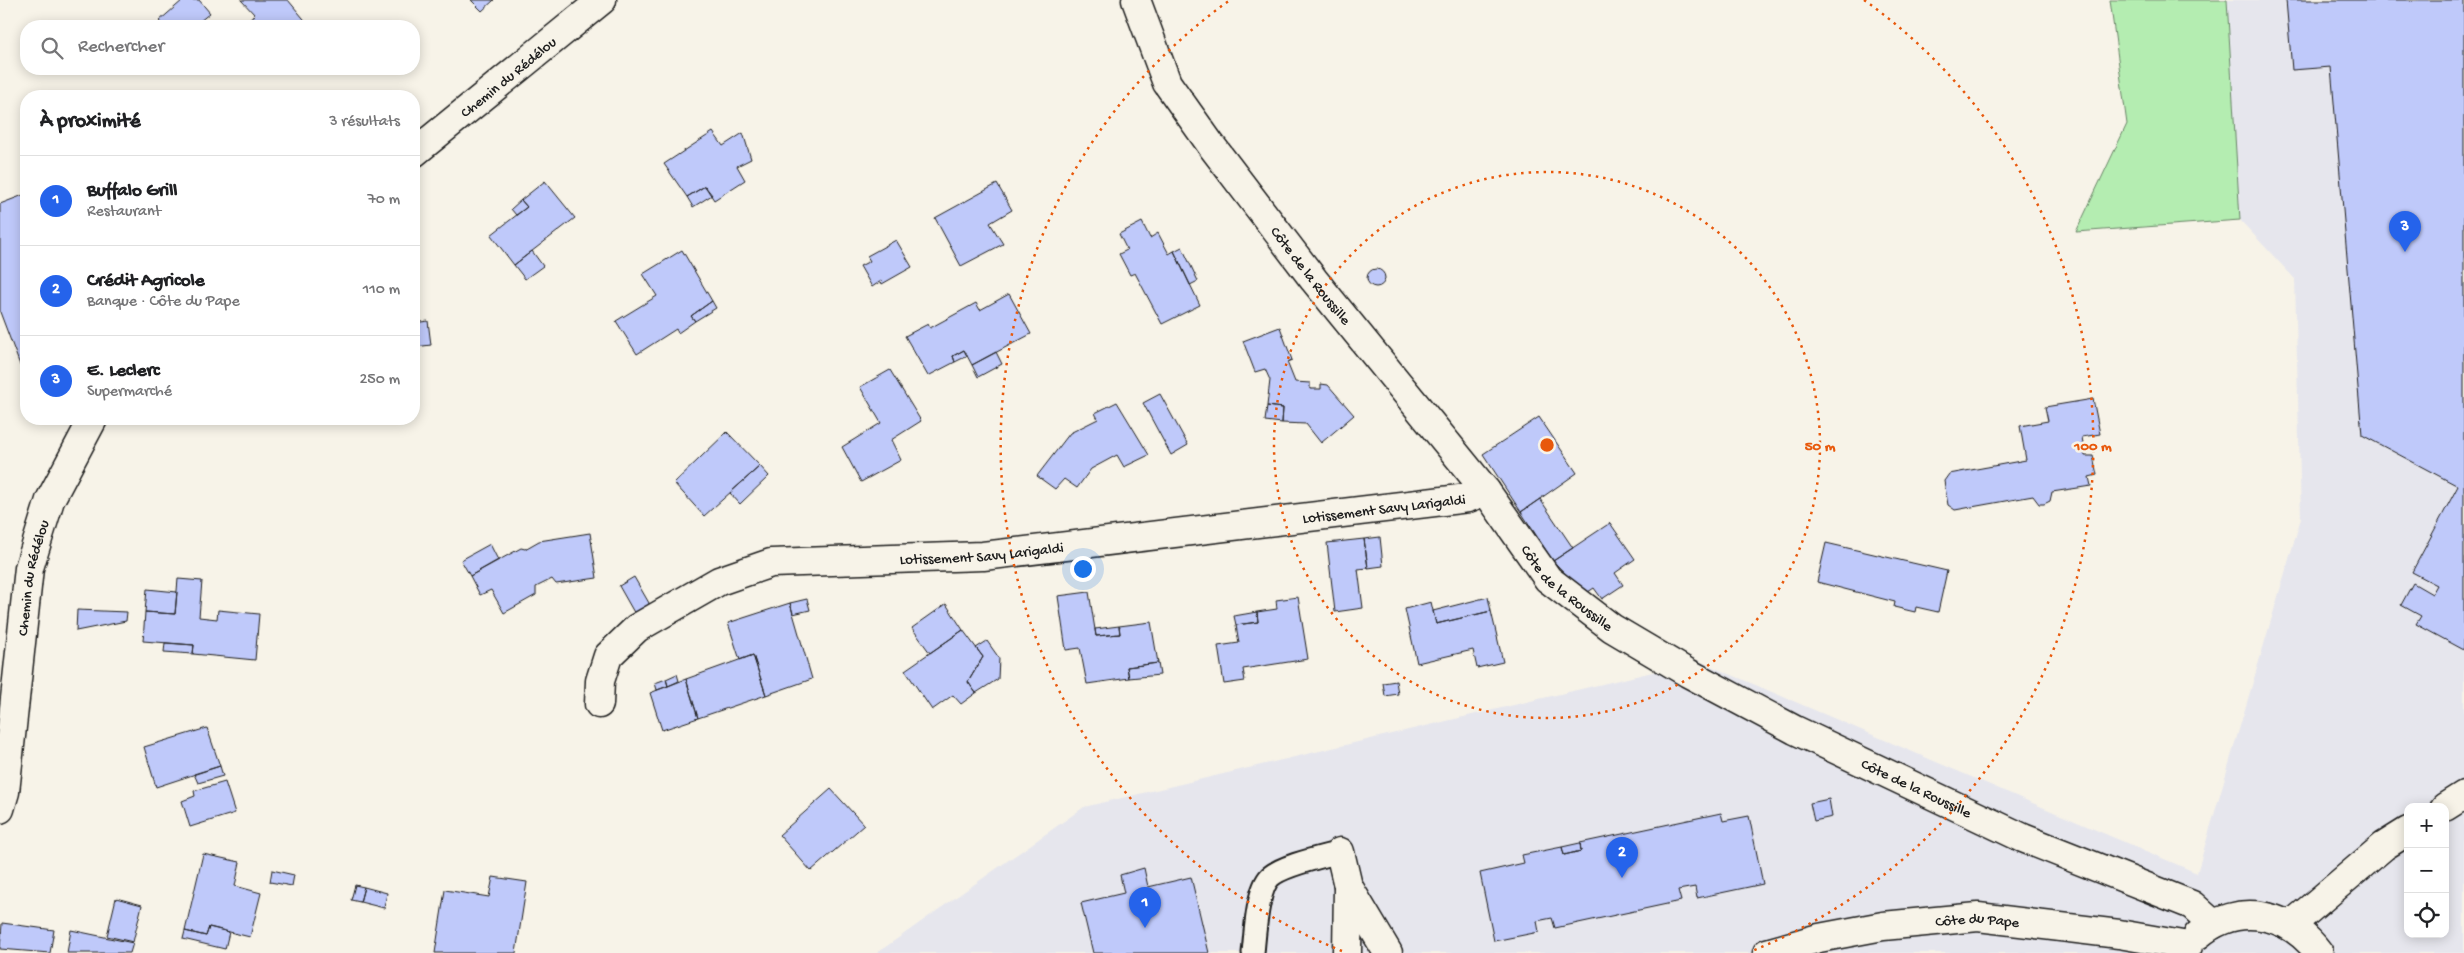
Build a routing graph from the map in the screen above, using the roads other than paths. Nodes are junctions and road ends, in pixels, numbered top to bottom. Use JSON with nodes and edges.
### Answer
{"nodes":[{"id":1,"x":602,"y":0,"type":"edge"},
{"id":2,"x":1136,"y":0,"type":"edge"},
{"id":3,"x":420,"y":148,"type":"edge"},
{"id":4,"x":89,"y":425,"type":"edge"},
{"id":5,"x":1486,"y":491,"type":"junction"},
{"id":6,"x":599,"y":704,"type":"dead end"},
{"id":7,"x":2464,"y":795,"type":"edge"},
{"id":8,"x":2449,"y":805,"type":"edge"},
{"id":9,"x":0,"y":809,"type":"edge"},
{"id":10,"x":2404,"y":834,"type":"edge"},
{"id":11,"x":1340,"y":852,"type":"joint"},
{"id":12,"x":1348,"y":886,"type":"junction"},
{"id":13,"x":2214,"y":924,"type":"junction"},
{"id":14,"x":2291,"y":926,"type":"junction"},
{"id":15,"x":2186,"y":950,"type":"edge"},
{"id":16,"x":1253,"y":953,"type":"edge"},
{"id":17,"x":1347,"y":953,"type":"edge"},
{"id":18,"x":1388,"y":953,"type":"edge"},
{"id":19,"x":1767,"y":953,"type":"edge"},
{"id":20,"x":2319,"y":953,"type":"edge"}],
"edges":[{"from":1,"to":3,"type":"street","name":"Chemin du Rédélou"},
{"from":2,"to":5,"type":"street","name":"Côte de la Roussille"},
{"from":4,"to":9,"type":"street","name":"Chemin du Rédélou"},
{"from":5,"to":6,"type":"street","name":"Lotissement Savy Larigaldi"},
{"from":5,"to":13,"type":"street","name":"Côte de la Roussille"},
{"from":7,"to":8,"type":"street"},
{"from":10,"to":14,"type":"street"},
{"from":11,"to":12,"type":"street"},
{"from":11,"to":16,"type":"lane"},
{"from":12,"to":17,"type":"street"},
{"from":12,"to":18,"type":"street"},
{"from":13,"to":14,"type":"street"},
{"from":13,"to":15,"type":"street"},
{"from":14,"to":20,"type":"street"},
{"from":15,"to":19,"type":"street","name":"Côte du Pape"}]}
